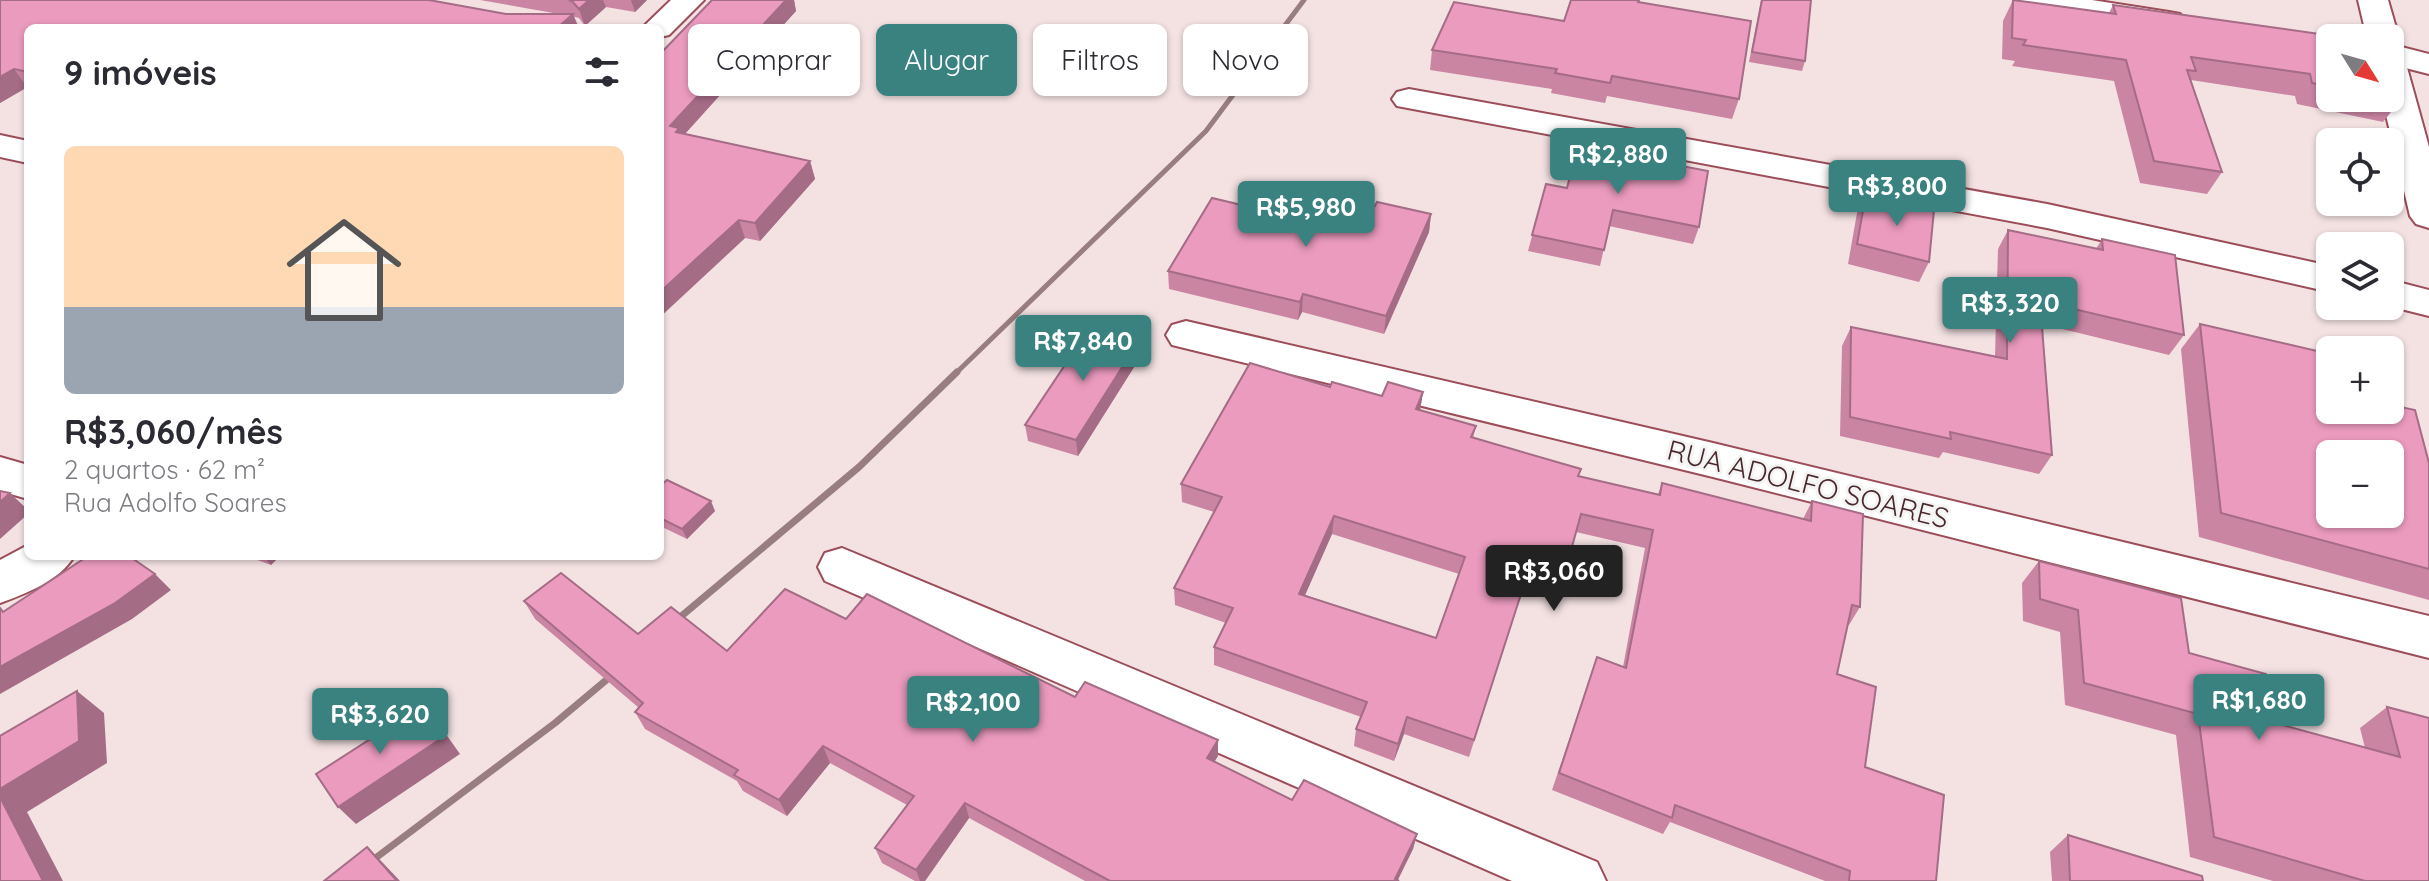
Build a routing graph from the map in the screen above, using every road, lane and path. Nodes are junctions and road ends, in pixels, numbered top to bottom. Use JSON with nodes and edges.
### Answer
{"nodes":[{"id":1,"x":689,"y":0,"type":"edge"},
{"id":2,"x":2030,"y":0,"type":"edge"},
{"id":3,"x":2373,"y":0,"type":"edge"},
{"id":4,"x":662,"y":24,"type":"edge"},
{"id":5,"x":2379,"y":24,"type":"edge"},
{"id":6,"x":2197,"y":25,"type":"edge"},
{"id":7,"x":2404,"y":58,"type":"edge"},
{"id":8,"x":2429,"y":64,"type":"edge"},
{"id":9,"x":1409,"y":99,"type":"dead end"},
{"id":10,"x":2402,"y":112,"type":"edge"},
{"id":11,"x":0,"y":146,"type":"edge"},
{"id":12,"x":24,"y":151,"type":"edge"},
{"id":13,"x":2429,"y":216,"type":"edge"},
{"id":14,"x":2316,"y":276,"type":"edge"},
{"id":15,"x":2404,"y":297,"type":"edge"},
{"id":16,"x":2429,"y":303,"type":"edge"},
{"id":17,"x":1186,"y":335,"type":"dead end"},
{"id":18,"x":0,"y":474,"type":"edge"},
{"id":19,"x":24,"y":481,"type":"edge"},
{"id":20,"x":43,"y":560,"type":"edge"},
{"id":21,"x":842,"y":567,"type":"dead end"},
{"id":22,"x":0,"y":583,"type":"edge"},
{"id":23,"x":2429,"y":637,"type":"edge"},
{"id":24,"x":1577,"y":881,"type":"edge"}],
"edges":[{"from":1,"to":4,"type":"street"},
{"from":2,"to":6,"type":"street"},
{"from":3,"to":5,"type":"street"},
{"from":7,"to":8,"type":"street"},
{"from":9,"to":14,"type":"street"},
{"from":10,"to":13,"type":"street"},
{"from":11,"to":12,"type":"street"},
{"from":15,"to":16,"type":"street"},
{"from":17,"to":23,"type":"street","name":"RUA ADOLFO SOARES"},
{"from":18,"to":19,"type":"street"},
{"from":20,"to":22,"type":"street"},
{"from":21,"to":24,"type":"street"}]}
